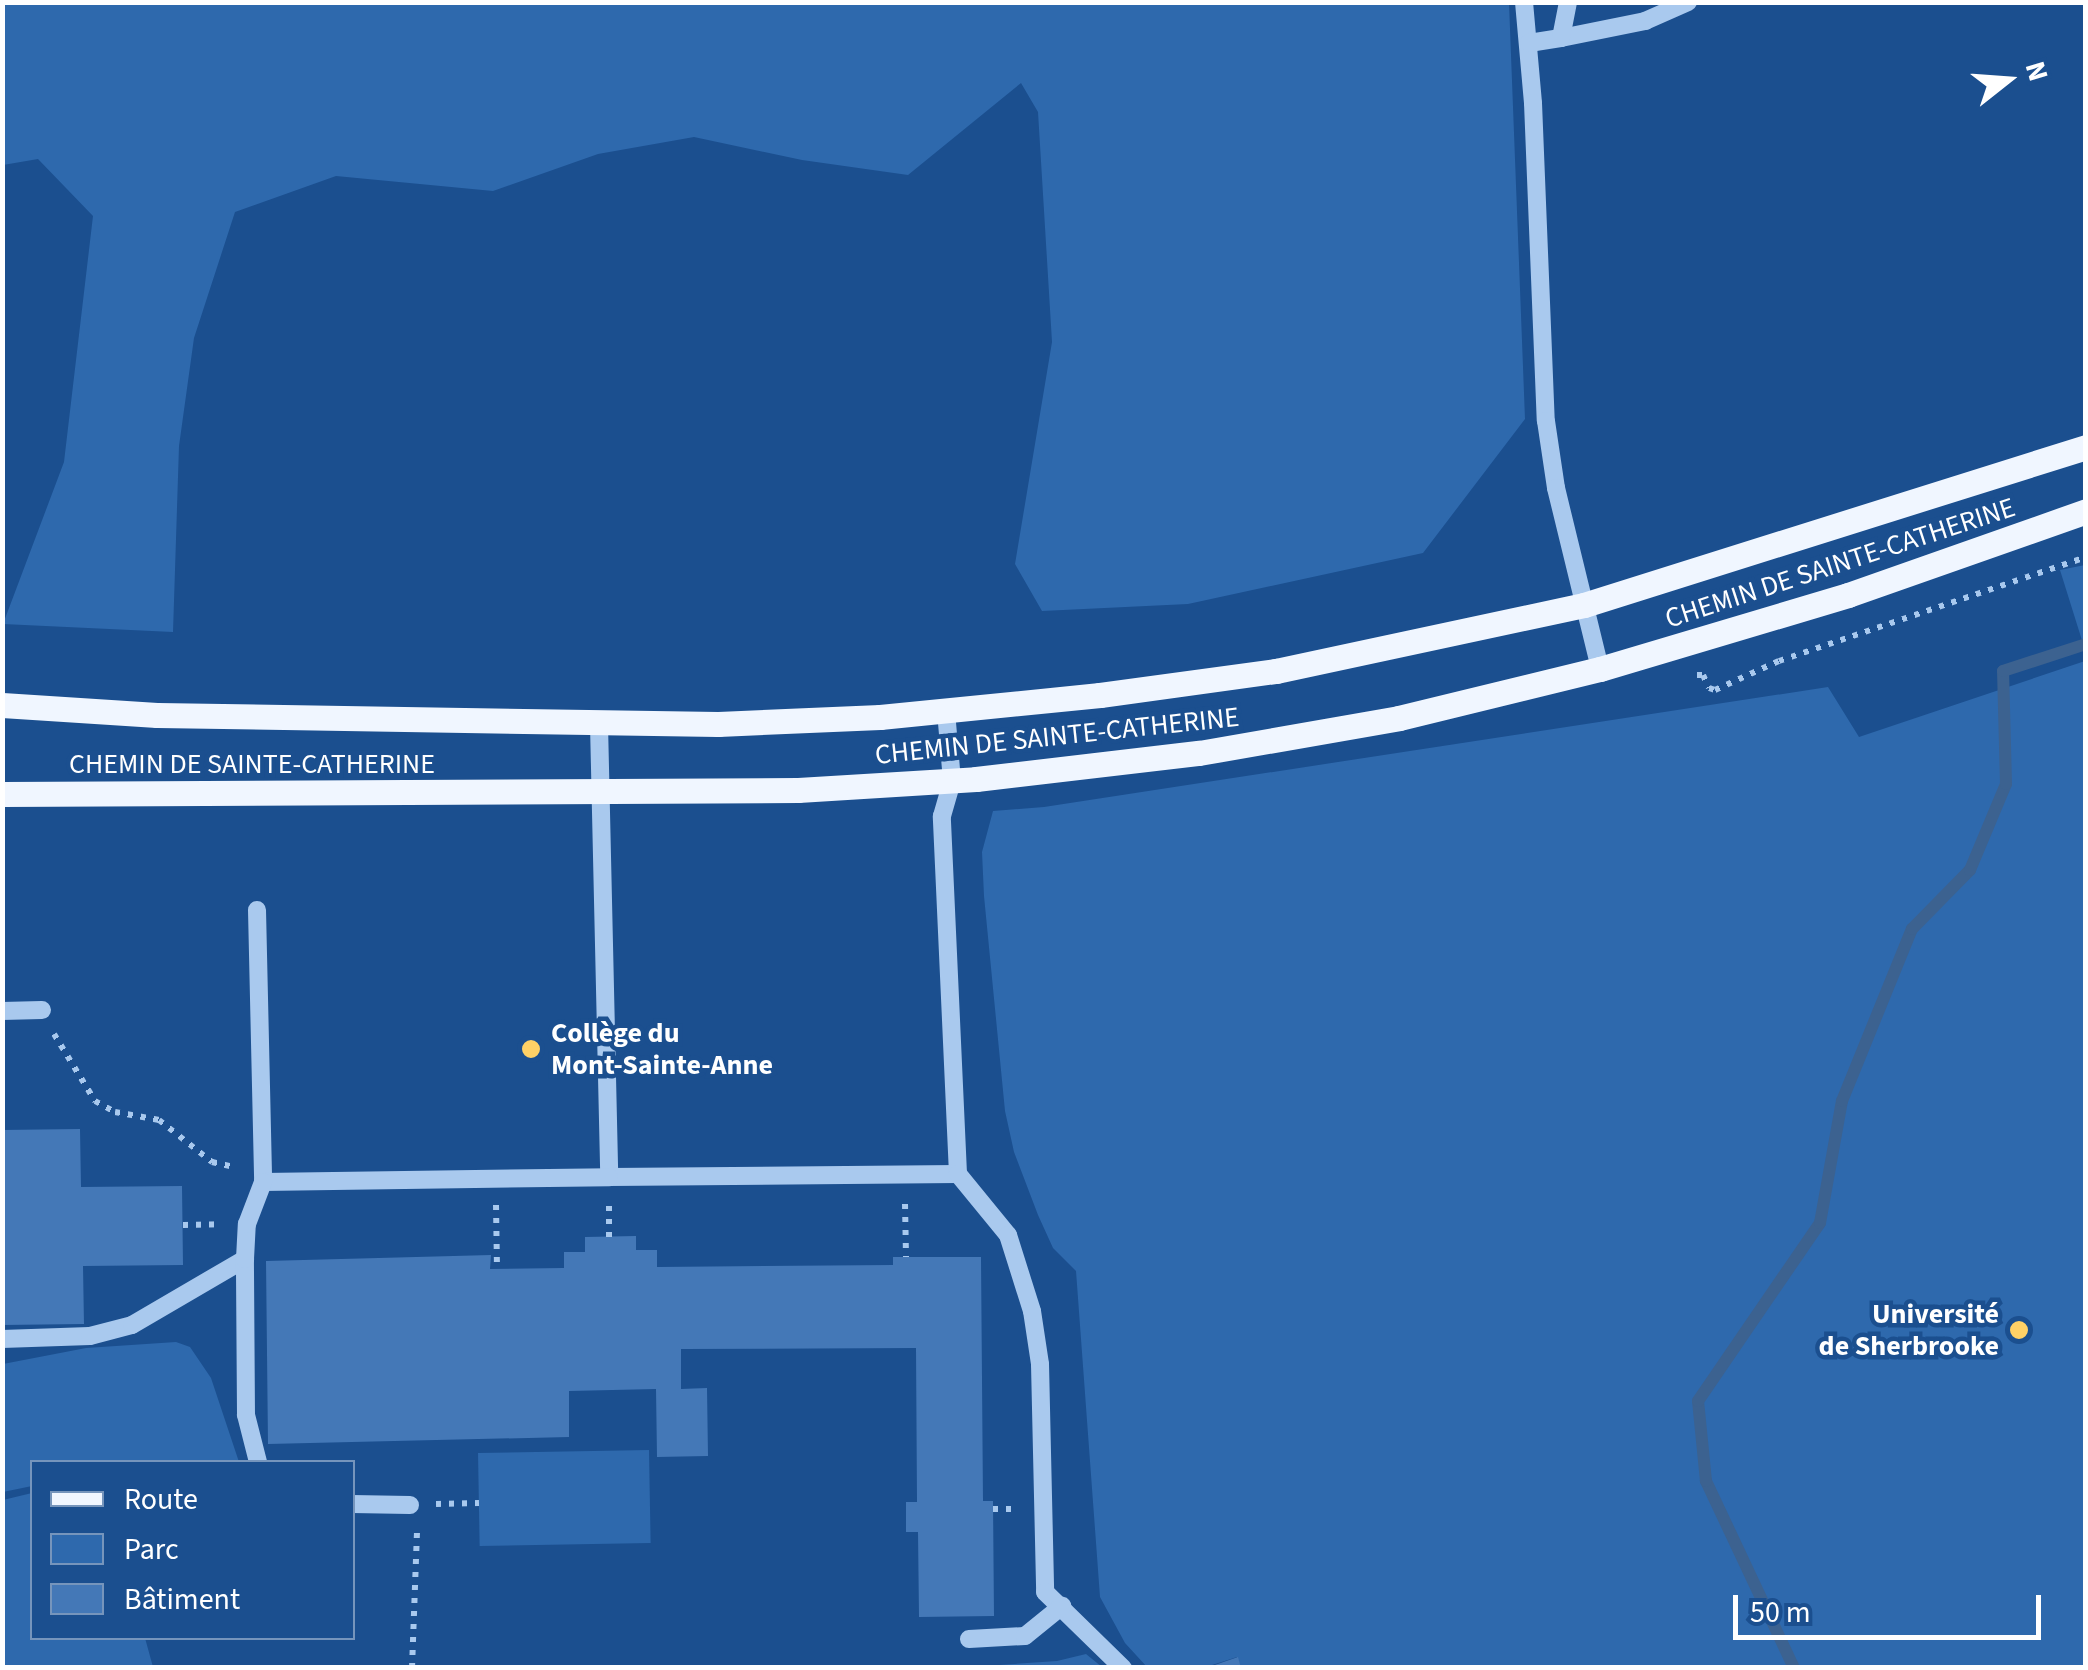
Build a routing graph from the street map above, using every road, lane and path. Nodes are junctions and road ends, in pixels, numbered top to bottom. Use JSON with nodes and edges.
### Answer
{"nodes":[{"id":1,"x":1524,"y":2,"type":"edge"},
{"id":2,"x":1568,"y":2,"type":"edge"},
{"id":3,"x":1688,"y":2,"type":"edge"},
{"id":4,"x":1561,"y":38,"type":"junction"},
{"id":5,"x":1528,"y":43,"type":"junction"},
{"id":6,"x":2086,"y":447,"type":"edge"},
{"id":7,"x":2086,"y":512,"type":"edge"},
{"id":8,"x":2086,"y":557,"type":"edge"},
{"id":9,"x":1584,"y":605,"type":"junction"},
{"id":10,"x":1600,"y":669,"type":"junction"},
{"id":11,"x":1703,"y":675,"type":"dead end"},
{"id":12,"x":2,"y":706,"type":"edge"},
{"id":13,"x":946,"y":711,"type":"junction"},
{"id":14,"x":599,"y":724,"type":"junction"},
{"id":15,"x":952,"y":781,"type":"junction"},
{"id":16,"x":2,"y":794,"type":"edge"},
{"id":17,"x":603,"y":794,"type":"junction"},
{"id":18,"x":257,"y":910,"type":"dead end"},
{"id":19,"x":42,"y":1010,"type":"dead end"},
{"id":20,"x":2,"y":1011,"type":"edge"},
{"id":21,"x":62,"y":1051,"type":"dead end"},
{"id":22,"x":212,"y":1162,"type":"dead end"},
{"id":23,"x":904,"y":1174,"type":"junction"},
{"id":24,"x":958,"y":1174,"type":"junction"},
{"id":25,"x":609,"y":1177,"type":"junction"},
{"id":26,"x":496,"y":1179,"type":"junction"},
{"id":27,"x":263,"y":1182,"type":"junction"},
{"id":28,"x":609,"y":1206,"type":"dead end"},
{"id":29,"x":212,"y":1224,"type":"dead end"},
{"id":30,"x":183,"y":1225,"type":"dead end"},
{"id":31,"x":609,"y":1237,"type":"dead end"},
{"id":32,"x":906,"y":1257,"type":"dead end"},
{"id":33,"x":245,"y":1259,"type":"junction"},
{"id":34,"x":498,"y":1269,"type":"dead end"},
{"id":35,"x":2,"y":1338,"type":"edge"},
{"id":36,"x":257,"y":1460,"type":"edge"},
{"id":37,"x":479,"y":1503,"type":"dead end"},
{"id":38,"x":355,"y":1504,"type":"edge"},
{"id":39,"x":414,"y":1505,"type":"junction"},
{"id":40,"x":1062,"y":1606,"type":"junction"},
{"id":41,"x":969,"y":1639,"type":"dead end"},
{"id":42,"x":412,"y":1668,"type":"edge"},
{"id":43,"x":1123,"y":1668,"type":"edge"}],
"edges":[{"from":1,"to":5,"type":"lane"},
{"from":2,"to":4,"type":"lane"},
{"from":3,"to":4,"type":"lane"},
{"from":4,"to":5,"type":"lane"},
{"from":5,"to":9,"type":"lane"},
{"from":6,"to":9,"type":"main road","name":"CHEMIN DE SAINTE-CATHERINE"},
{"from":7,"to":10,"type":"main road","name":"CHEMIN DE SAINTE-CATHERINE"},
{"from":8,"to":11,"type":"path"},
{"from":9,"to":10,"type":"lane"},
{"from":9,"to":13,"type":"main road","name":"CHEMIN DE SAINTE-CATHERINE"},
{"from":10,"to":15,"type":"main road","name":"CHEMIN DE SAINTE-CATHERINE"},
{"from":12,"to":14,"type":"main road","name":"CHEMIN DE SAINTE-CATHERINE"},
{"from":13,"to":14,"type":"main road","name":"CHEMIN DE SAINTE-CATHERINE"},
{"from":13,"to":15,"type":"lane"},
{"from":14,"to":17,"type":"lane"},
{"from":15,"to":17,"type":"main road","name":"CHEMIN DE SAINTE-CATHERINE"},
{"from":15,"to":24,"type":"lane"},
{"from":16,"to":17,"type":"main road","name":"CHEMIN DE SAINTE-CATHERINE"},
{"from":17,"to":25,"type":"lane"},
{"from":18,"to":27,"type":"lane"},
{"from":19,"to":20,"type":"lane"},
{"from":21,"to":22,"type":"path"},
{"from":23,"to":24,"type":"lane"},
{"from":23,"to":25,"type":"lane"},
{"from":23,"to":32,"type":"path"},
{"from":24,"to":40,"type":"lane"},
{"from":25,"to":26,"type":"lane"},
{"from":26,"to":27,"type":"lane"},
{"from":26,"to":34,"type":"path"},
{"from":27,"to":33,"type":"lane"},
{"from":28,"to":31,"type":"path"},
{"from":29,"to":30,"type":"path"},
{"from":33,"to":35,"type":"lane"},
{"from":33,"to":36,"type":"lane"},
{"from":37,"to":39,"type":"path"},
{"from":38,"to":39,"type":"lane"},
{"from":39,"to":42,"type":"path"},
{"from":40,"to":41,"type":"lane"},
{"from":40,"to":43,"type":"lane"}]}
